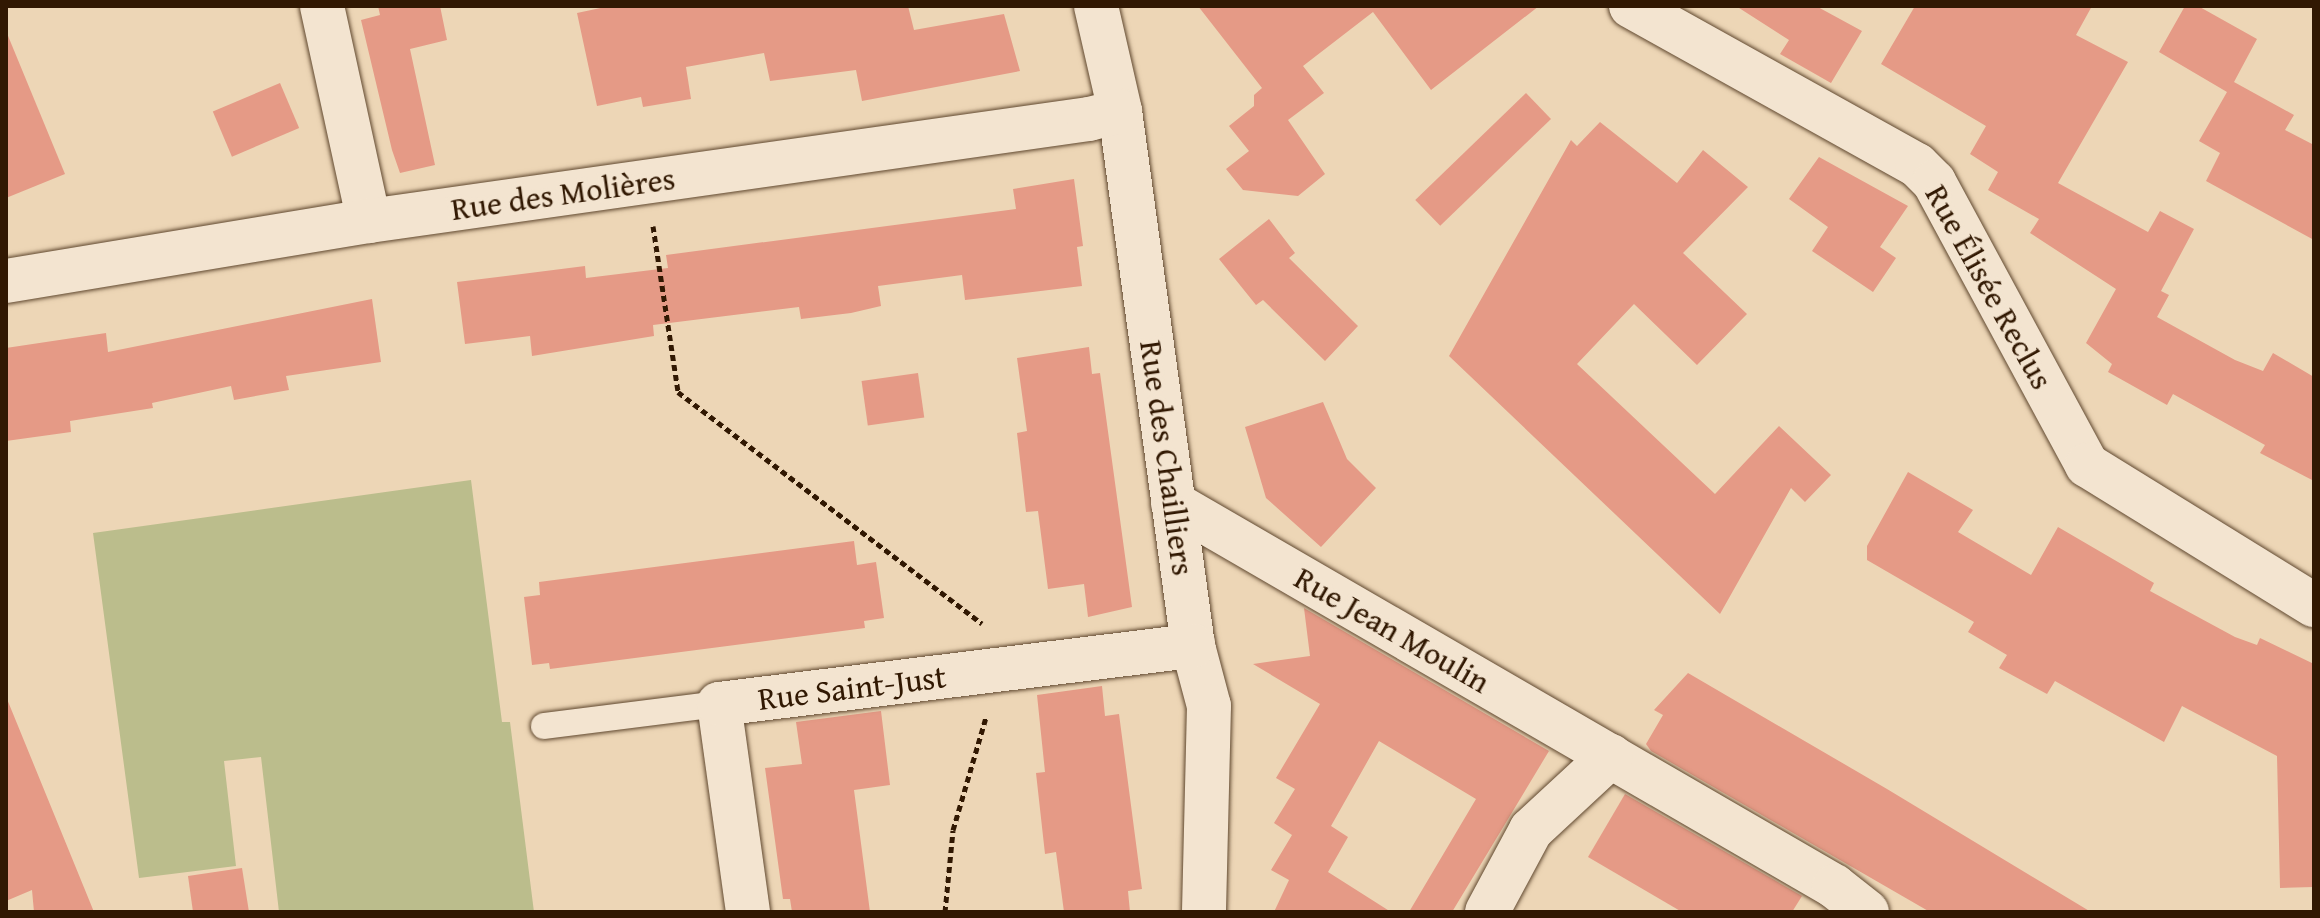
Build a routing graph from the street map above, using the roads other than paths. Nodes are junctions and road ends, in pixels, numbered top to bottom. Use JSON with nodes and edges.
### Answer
{"nodes":[{"id":1,"x":322,"y":6,"type":"edge"},
{"id":2,"x":1096,"y":6,"type":"edge"},
{"id":3,"x":1631,"y":6,"type":"edge"},
{"id":4,"x":1120,"y":111,"type":"junction"},
{"id":5,"x":369,"y":221,"type":"junction"},
{"id":6,"x":6,"y":281,"type":"edge"},
{"id":7,"x":1173,"y":503,"type":"junction"},
{"id":8,"x":2314,"y":605,"type":"edge"},
{"id":9,"x":1193,"y":646,"type":"junction"},
{"id":10,"x":719,"y":704,"type":"junction"},
{"id":11,"x":544,"y":726,"type":"dead end"},
{"id":12,"x":1611,"y":756,"type":"junction"},
{"id":13,"x":748,"y":912,"type":"edge"},
{"id":14,"x":1204,"y":912,"type":"edge"},
{"id":15,"x":1487,"y":912,"type":"edge"},
{"id":16,"x":1867,"y":912,"type":"edge"}],
"edges":[{"from":1,"to":5,"type":"street"},
{"from":2,"to":4,"type":"street","name":"Rue des Chailliers"},
{"from":3,"to":8,"type":"street","name":"Rue Élisée Reclus"},
{"from":4,"to":5,"type":"street","name":"Rue des Molières"},
{"from":4,"to":7,"type":"street","name":"Rue des Chailliers"},
{"from":5,"to":6,"type":"street","name":"Rue des Molières"},
{"from":7,"to":9,"type":"street","name":"Rue des Chailliers"},
{"from":7,"to":12,"type":"street","name":"Rue Jean Moulin"},
{"from":9,"to":10,"type":"street","name":"Rue Saint-Just"},
{"from":9,"to":14,"type":"street","name":"Rue des Chailliers"},
{"from":10,"to":11,"type":"lane"},
{"from":10,"to":13,"type":"street","name":"Rue Saint-Just"},
{"from":12,"to":15,"type":"street"},
{"from":12,"to":16,"type":"street","name":"Rue Jean Moulin"}]}
